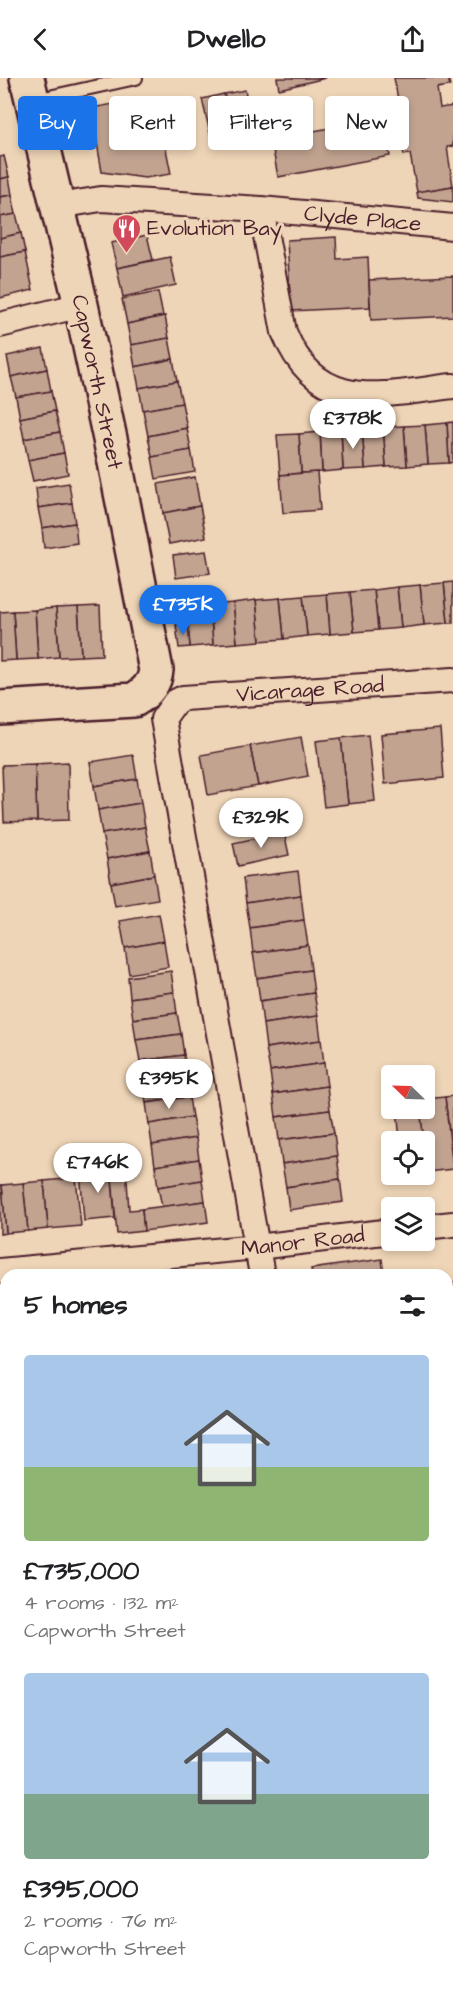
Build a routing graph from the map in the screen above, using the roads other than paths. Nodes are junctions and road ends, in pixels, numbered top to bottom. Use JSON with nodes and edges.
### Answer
{"nodes":[{"id":1,"x":136,"y":78,"type":"edge"},
{"id":2,"x":29,"y":89,"type":"edge"},
{"id":3,"x":58,"y":206,"type":"junction"},
{"id":4,"x":261,"y":209,"type":"junction"},
{"id":5,"x":453,"y":227,"type":"edge"},
{"id":6,"x":81,"y":305,"type":"junction"},
{"id":7,"x":0,"y":325,"type":"edge"},
{"id":8,"x":453,"y":386,"type":"edge"},
{"id":9,"x":453,"y":680,"type":"edge"},
{"id":10,"x":160,"y":697,"type":"junction"},
{"id":11,"x":0,"y":708,"type":"edge"},
{"id":12,"x":453,"y":1224,"type":"edge"},
{"id":13,"x":435,"y":1226,"type":"edge"},
{"id":14,"x":381,"y":1232,"type":"edge"},
{"id":15,"x":258,"y":1247,"type":"junction"},
{"id":16,"x":22,"y":1269,"type":"edge"},
{"id":17,"x":261,"y":1269,"type":"edge"}],
"edges":[{"from":1,"to":2,"type":"lane"},
{"from":2,"to":3,"type":"street","name":"Capworth Street"},
{"from":3,"to":4,"type":"street","name":"Clyde Place"},
{"from":3,"to":6,"type":"street","name":"Capworth Street"},
{"from":4,"to":5,"type":"street","name":"Clyde Place"},
{"from":4,"to":8,"type":"street"},
{"from":6,"to":7,"type":"street"},
{"from":6,"to":10,"type":"street","name":"Capworth Street"},
{"from":9,"to":10,"type":"street","name":"Vicarage Road"},
{"from":10,"to":11,"type":"street","name":"Vicarage Road"},
{"from":10,"to":15,"type":"street","name":"Capworth Street"},
{"from":12,"to":13,"type":"street"},
{"from":14,"to":15,"type":"street","name":"Manor Road"},
{"from":15,"to":16,"type":"street","name":"Manor Road"},
{"from":15,"to":17,"type":"street","name":"Capworth Street"}]}
